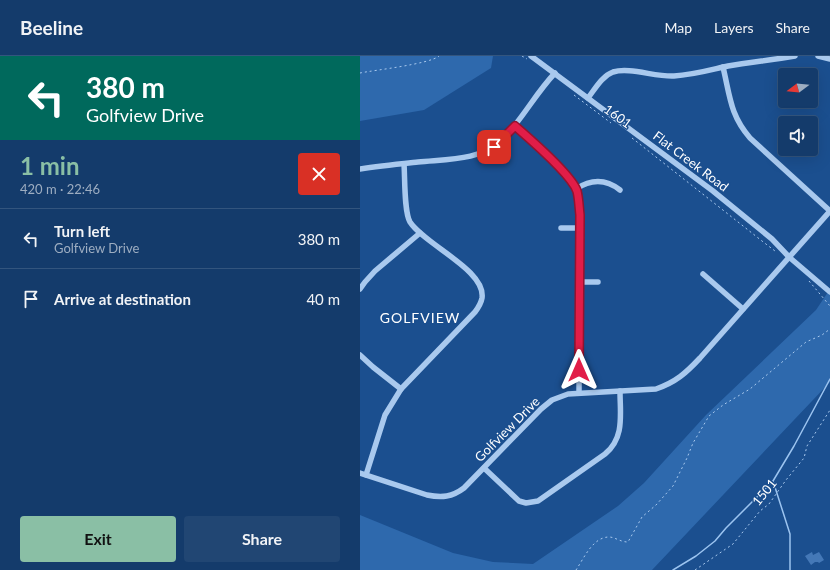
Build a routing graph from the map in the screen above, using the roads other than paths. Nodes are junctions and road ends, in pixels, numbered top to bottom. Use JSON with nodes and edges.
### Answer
{"nodes":[{"id":1,"x":531,"y":56,"type":"edge"},
{"id":2,"x":795,"y":56,"type":"edge"},
{"id":3,"x":818,"y":56,"type":"edge"},
{"id":4,"x":830,"y":59,"type":"edge"},
{"id":5,"x":723,"y":67,"type":"junction"},
{"id":6,"x":555,"y":73,"type":"junction"},
{"id":7,"x":588,"y":98,"type":"junction"},
{"id":8,"x":515,"y":126,"type":"junction"},
{"id":9,"x":404,"y":164,"type":"junction"},
{"id":10,"x":360,"y":169,"type":"edge"},
{"id":11,"x":576,"y":189,"type":"junction"},
{"id":12,"x":620,"y":190,"type":"dead end"},
{"id":13,"x":830,"y":211,"type":"edge"},
{"id":14,"x":561,"y":228,"type":"dead end"},
{"id":15,"x":579,"y":228,"type":"junction"},
{"id":16,"x":420,"y":233,"type":"junction"},
{"id":17,"x":789,"y":257,"type":"junction"},
{"id":18,"x":703,"y":274,"type":"dead end"},
{"id":19,"x":579,"y":282,"type":"junction"},
{"id":20,"x":598,"y":282,"type":"dead end"},
{"id":21,"x":360,"y":289,"type":"edge"},
{"id":22,"x":830,"y":292,"type":"edge"},
{"id":23,"x":743,"y":309,"type":"junction"},
{"id":24,"x":360,"y":355,"type":"edge"},
{"id":25,"x":401,"y":388,"type":"junction"},
{"id":26,"x":620,"y":391,"type":"junction"},
{"id":27,"x":579,"y":393,"type":"junction"},
{"id":28,"x":484,"y":468,"type":"junction"},
{"id":29,"x":360,"y":472,"type":"edge"},
{"id":30,"x":366,"y":475,"type":"junction"}],
"edges":[{"from":1,"to":6,"type":"street","name":"Flat Creek Road"},
{"from":2,"to":5,"type":"street"},
{"from":3,"to":4,"type":"street"},
{"from":5,"to":7,"type":"street"},
{"from":5,"to":13,"type":"street"},
{"from":6,"to":7,"type":"street","name":"Flat Creek Road"},
{"from":6,"to":8,"type":"street"},
{"from":7,"to":17,"type":"street","name":"Flat Creek Road"},
{"from":8,"to":9,"type":"street"},
{"from":8,"to":11,"type":"street"},
{"from":9,"to":10,"type":"street"},
{"from":9,"to":16,"type":"street"},
{"from":11,"to":12,"type":"street"},
{"from":11,"to":15,"type":"street"},
{"from":13,"to":17,"type":"street","name":"Golfview Drive"},
{"from":14,"to":15,"type":"street"},
{"from":15,"to":19,"type":"street"},
{"from":16,"to":21,"type":"street"},
{"from":16,"to":25,"type":"street"},
{"from":17,"to":22,"type":"street","name":"Flat Creek Road"},
{"from":17,"to":23,"type":"street","name":"Golfview Drive"},
{"from":18,"to":23,"type":"street"},
{"from":19,"to":20,"type":"street"},
{"from":19,"to":27,"type":"street"},
{"from":23,"to":26,"type":"street","name":"Golfview Drive"},
{"from":24,"to":25,"type":"street"},
{"from":25,"to":30,"type":"street"},
{"from":26,"to":27,"type":"street","name":"Golfview Drive"},
{"from":26,"to":28,"type":"street"},
{"from":27,"to":28,"type":"street","name":"Golfview Drive"},
{"from":28,"to":30,"type":"street","name":"Golfview Drive"},
{"from":29,"to":30,"type":"street","name":"Golfview Drive"}]}
